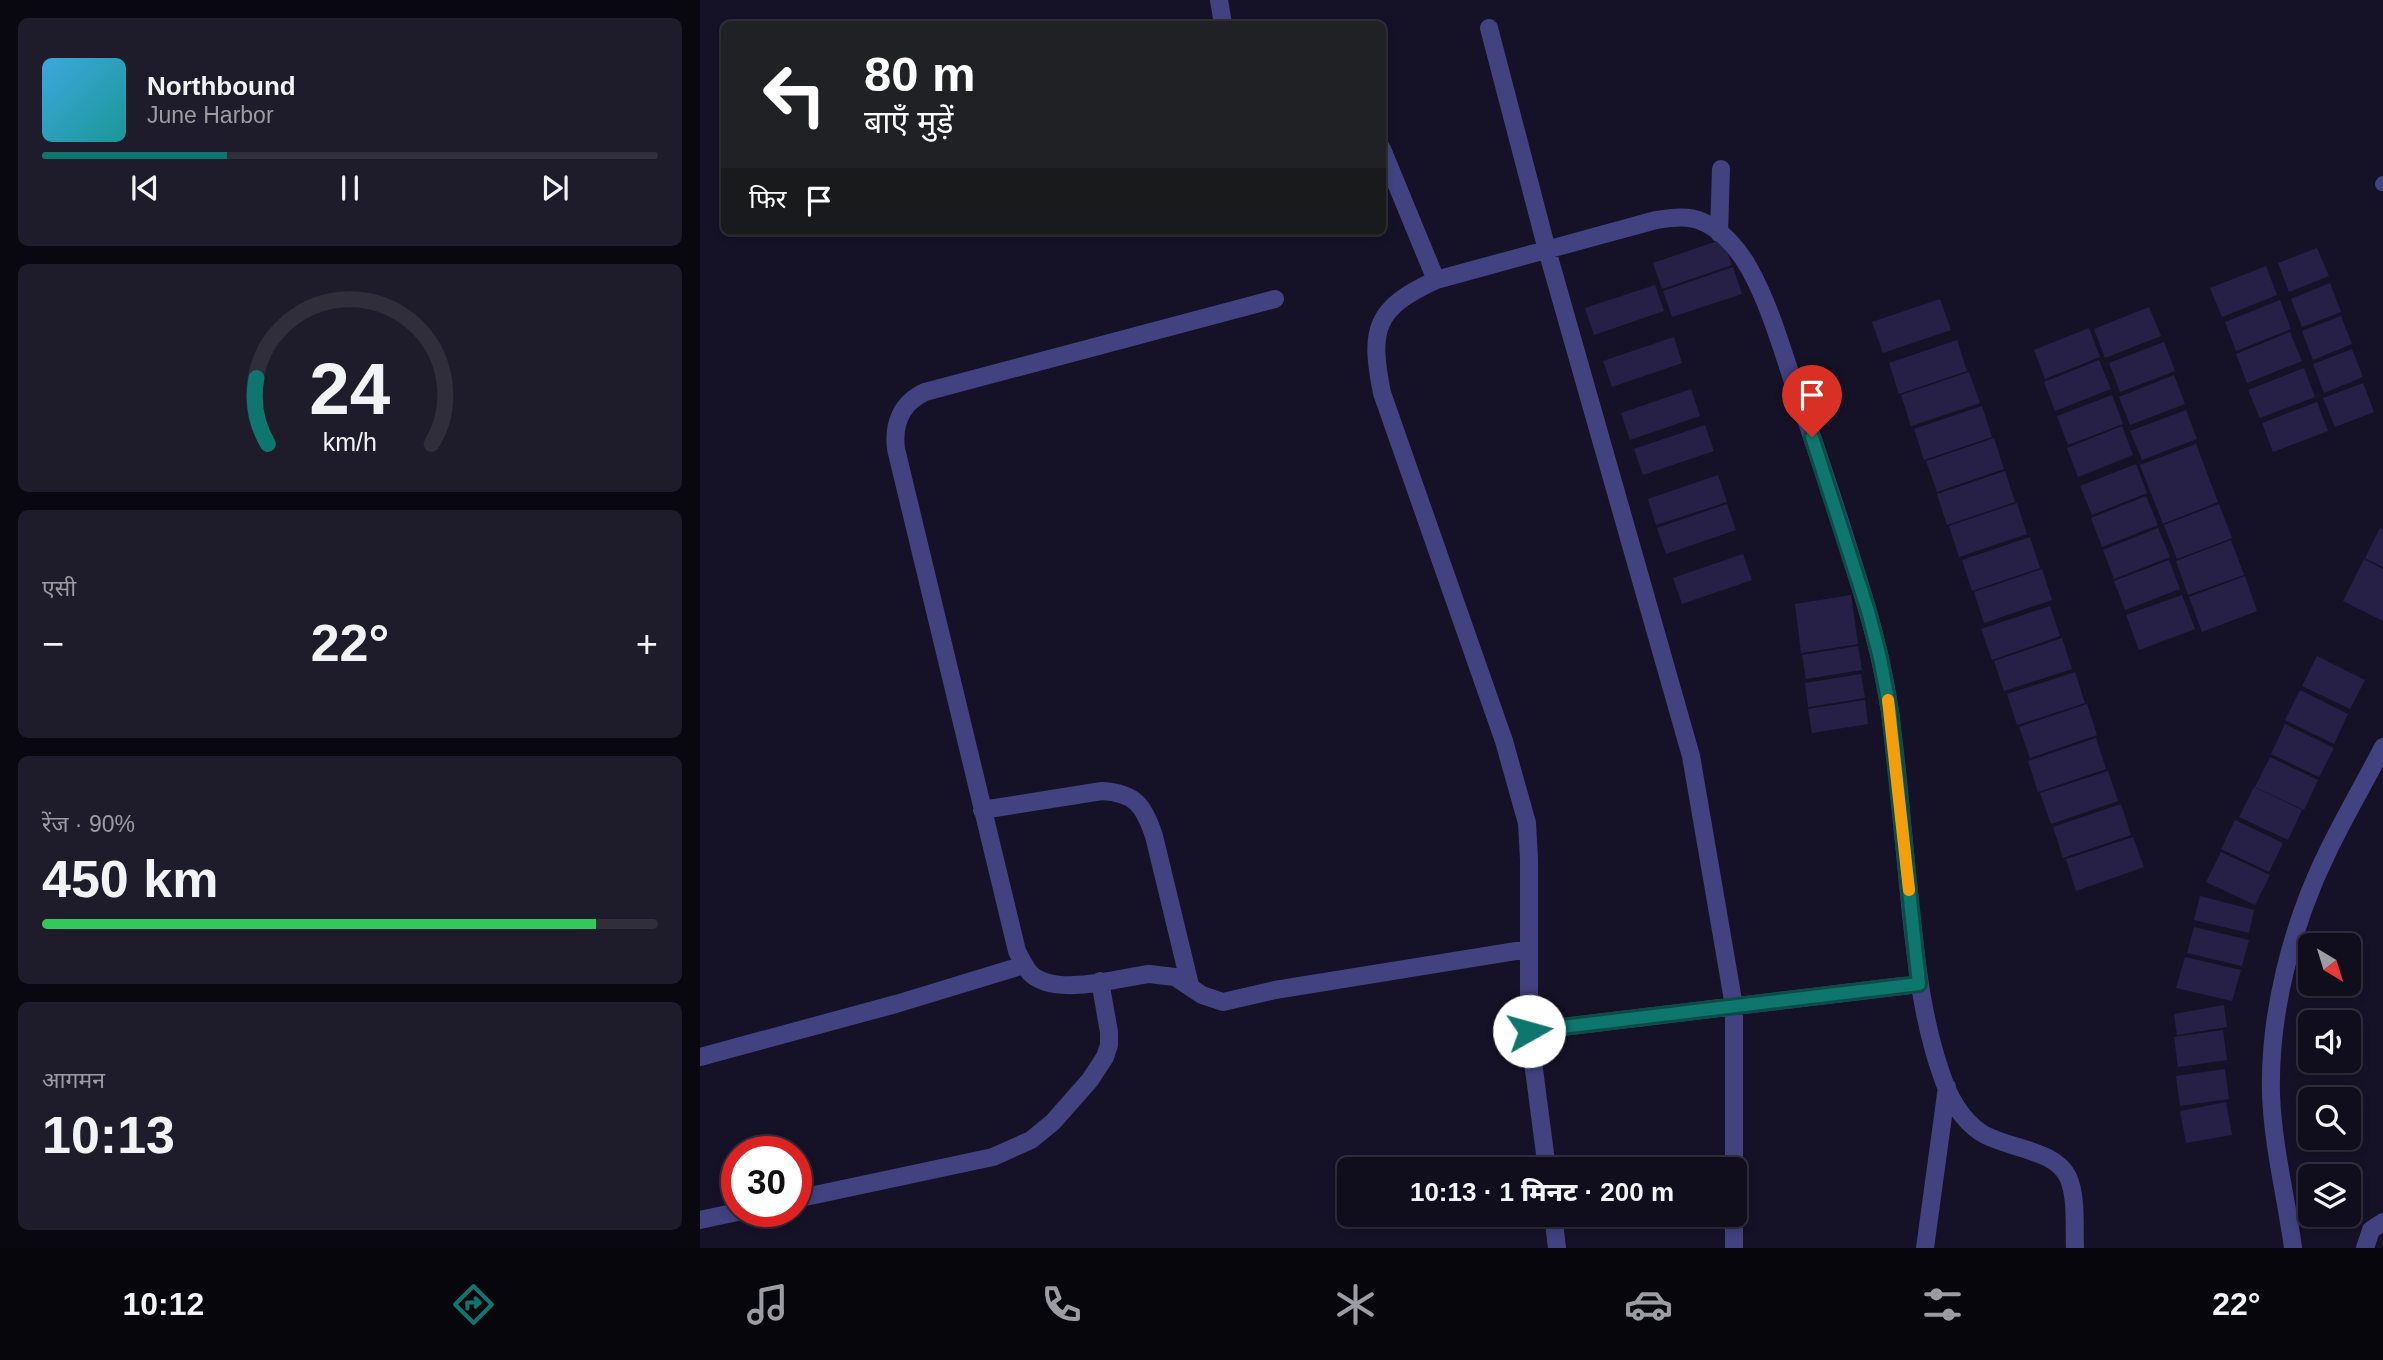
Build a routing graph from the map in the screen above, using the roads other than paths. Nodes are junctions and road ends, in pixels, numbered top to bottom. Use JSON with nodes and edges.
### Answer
{"nodes":[{"id":1,"x":1219,"y":0,"type":"edge"},
{"id":2,"x":1222,"y":21,"type":"edge"},
{"id":3,"x":1489,"y":28,"type":"dead end"},
{"id":4,"x":1386,"y":159,"type":"edge"},
{"id":5,"x":1721,"y":169,"type":"dead end"},
{"id":6,"x":1719,"y":233,"type":"junction"},
{"id":7,"x":1547,"y":250,"type":"junction"},
{"id":8,"x":1436,"y":280,"type":"junction"},
{"id":9,"x":1275,"y":299,"type":"dead end"},
{"id":10,"x":2383,"y":747,"type":"edge"},
{"id":11,"x":982,"y":810,"type":"junction"},
{"id":12,"x":1529,"y":949,"type":"junction"},
{"id":13,"x":1024,"y":965,"type":"junction"},
{"id":14,"x":1100,"y":981,"type":"junction"},
{"id":15,"x":1919,"y":984,"type":"junction"},
{"id":16,"x":1190,"y":985,"type":"junction"},
{"id":17,"x":1734,"y":1006,"type":"junction"},
{"id":18,"x":1529,"y":1031,"type":"junction"},
{"id":19,"x":700,"y":1057,"type":"edge"},
{"id":20,"x":1947,"y":1087,"type":"junction"},
{"id":21,"x":1545,"y":1157,"type":"edge"},
{"id":22,"x":1734,"y":1157,"type":"edge"},
{"id":23,"x":812,"y":1196,"type":"edge"},
{"id":24,"x":721,"y":1216,"type":"edge"},
{"id":25,"x":700,"y":1220,"type":"edge"},
{"id":26,"x":2383,"y":1222,"type":"edge"},
{"id":27,"x":1555,"y":1227,"type":"edge"},
{"id":28,"x":1734,"y":1227,"type":"edge"},
{"id":29,"x":1558,"y":1248,"type":"edge"},
{"id":30,"x":1734,"y":1248,"type":"edge"},
{"id":31,"x":1925,"y":1248,"type":"edge"},
{"id":32,"x":2075,"y":1248,"type":"edge"},
{"id":33,"x":2292,"y":1248,"type":"edge"},
{"id":34,"x":2365,"y":1248,"type":"edge"}],
"edges":[{"from":1,"to":2,"type":"street"},
{"from":3,"to":7,"type":"street"},
{"from":4,"to":8,"type":"street"},
{"from":5,"to":6,"type":"street"},
{"from":6,"to":7,"type":"street"},
{"from":6,"to":15,"type":"street"},
{"from":7,"to":8,"type":"street"},
{"from":7,"to":17,"type":"street"},
{"from":8,"to":12,"type":"street"},
{"from":9,"to":11,"type":"street"},
{"from":10,"to":33,"type":"street"},
{"from":11,"to":13,"type":"street"},
{"from":11,"to":16,"type":"street"},
{"from":12,"to":16,"type":"street"},
{"from":12,"to":18,"type":"street"},
{"from":13,"to":14,"type":"street"},
{"from":13,"to":19,"type":"street"},
{"from":14,"to":16,"type":"street"},
{"from":14,"to":23,"type":"street"},
{"from":15,"to":17,"type":"street"},
{"from":15,"to":20,"type":"street"},
{"from":17,"to":18,"type":"street"},
{"from":17,"to":22,"type":"street"},
{"from":18,"to":21,"type":"street"},
{"from":20,"to":31,"type":"street"},
{"from":20,"to":32,"type":"street"},
{"from":24,"to":25,"type":"street"},
{"from":26,"to":34,"type":"street"},
{"from":27,"to":29,"type":"street"},
{"from":28,"to":30,"type":"street"}]}
